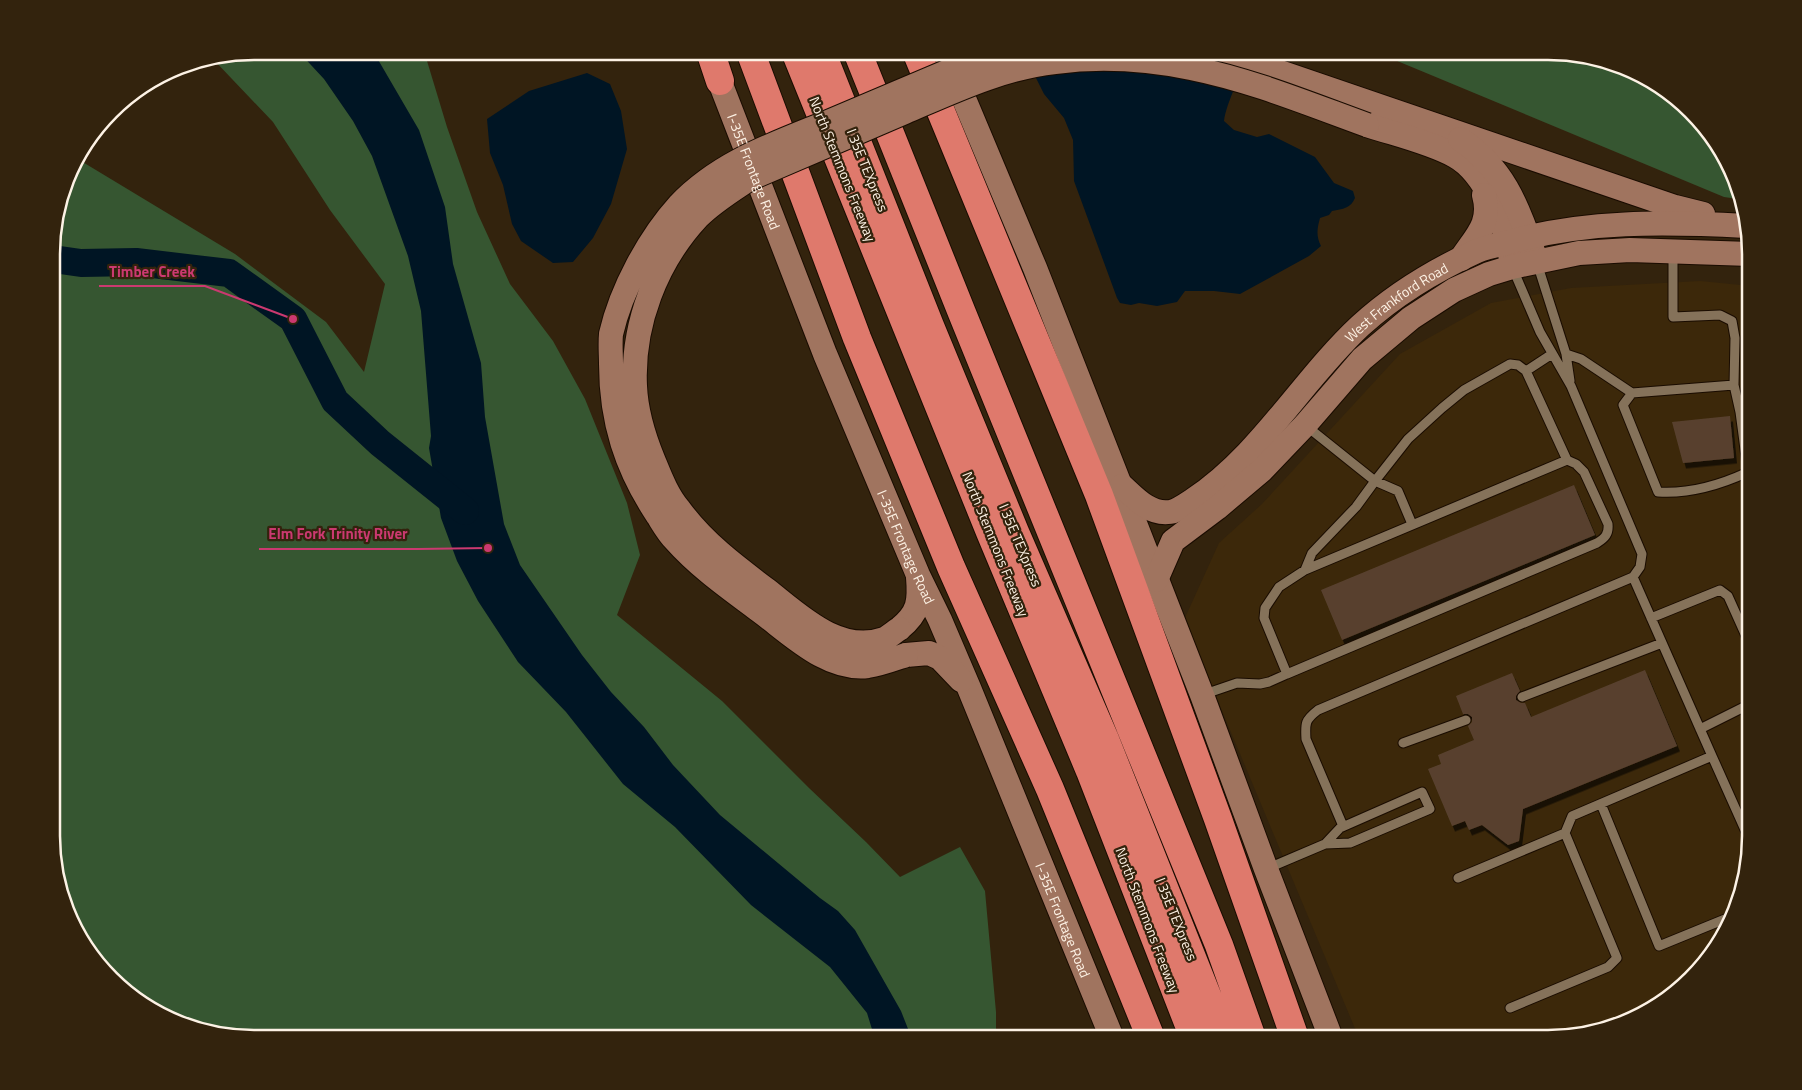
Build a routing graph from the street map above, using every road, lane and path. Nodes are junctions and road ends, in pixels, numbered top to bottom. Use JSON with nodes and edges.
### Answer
{"nodes":[{"id":1,"x":712,"y":60,"type":"edge"},
{"id":2,"x":753,"y":60,"type":"edge"},
{"id":3,"x":799,"y":60,"type":"edge"},
{"id":4,"x":824,"y":60,"type":"edge"},
{"id":5,"x":861,"y":60,"type":"edge"},
{"id":6,"x":920,"y":60,"type":"edge"},
{"id":7,"x":948,"y":60,"type":"edge"},
{"id":8,"x":975,"y":60,"type":"edge"},
{"id":9,"x":1086,"y":60,"type":"edge"},
{"id":10,"x":1142,"y":60,"type":"edge"},
{"id":11,"x":1241,"y":60,"type":"edge"},
{"id":12,"x":720,"y":81,"type":"joint"},
{"id":13,"x":1369,"y":114,"type":"junction"},
{"id":14,"x":1444,"y":128,"type":"junction"},
{"id":15,"x":1479,"y":179,"type":"junction"},
{"id":16,"x":1739,"y":224,"type":"edge"},
{"id":17,"x":1739,"y":226,"type":"edge"},
{"id":18,"x":1518,"y":239,"type":"junction"},
{"id":19,"x":1673,"y":250,"type":"junction"},
{"id":20,"x":1742,"y":254,"type":"edge"},
{"id":21,"x":1460,"y":260,"type":"junction"},
{"id":22,"x":1537,"y":262,"type":"junction"},
{"id":23,"x":1512,"y":267,"type":"junction"},
{"id":24,"x":919,"y":328,"type":"junction"},
{"id":25,"x":1552,"y":354,"type":"junction"},
{"id":26,"x":1566,"y":354,"type":"junction"},
{"id":27,"x":1526,"y":371,"type":"junction"},
{"id":28,"x":1734,"y":385,"type":"junction"},
{"id":29,"x":1571,"y":386,"type":"junction"},
{"id":30,"x":1632,"y":393,"type":"junction"},
{"id":31,"x":1287,"y":409,"type":"junction"},
{"id":32,"x":1305,"y":424,"type":"junction"},
{"id":33,"x":1742,"y":426,"type":"edge"},
{"id":34,"x":1567,"y":460,"type":"junction"},
{"id":35,"x":1742,"y":476,"type":"edge"},
{"id":36,"x":1375,"y":481,"type":"junction"},
{"id":37,"x":1110,"y":490,"type":"junction"},
{"id":38,"x":1412,"y":524,"type":"junction"},
{"id":39,"x":1003,"y":532,"type":"junction"},
{"id":40,"x":1305,"y":570,"type":"junction"},
{"id":41,"x":918,"y":575,"type":"junction"},
{"id":42,"x":1633,"y":577,"type":"junction"},
{"id":43,"x":1156,"y":580,"type":"junction"},
{"id":44,"x":1652,"y":618,"type":"junction"},
{"id":45,"x":1742,"y":627,"type":"edge"},
{"id":46,"x":1662,"y":643,"type":"junction"},
{"id":47,"x":1287,"y":674,"type":"junction"},
{"id":48,"x":969,"y":688,"type":"junction"},
{"id":49,"x":1202,"y":695,"type":"junction"},
{"id":50,"x":1522,"y":697,"type":"dead end"},
{"id":51,"x":1742,"y":708,"type":"edge"},
{"id":52,"x":1466,"y":720,"type":"dead end"},
{"id":53,"x":1700,"y":729,"type":"junction"},
{"id":54,"x":1403,"y":743,"type":"dead end"},
{"id":55,"x":1712,"y":756,"type":"junction"},
{"id":56,"x":1601,"y":804,"type":"junction"},
{"id":57,"x":1742,"y":822,"type":"edge"},
{"id":58,"x":1343,"y":826,"type":"junction"},
{"id":59,"x":1565,"y":833,"type":"junction"},
{"id":60,"x":1325,"y":844,"type":"junction"},
{"id":61,"x":1266,"y":869,"type":"junction"},
{"id":62,"x":1458,"y":878,"type":"dead end"},
{"id":63,"x":1723,"y":920,"type":"edge"},
{"id":64,"x":1510,"y":1008,"type":"dead end"},
{"id":65,"x":1109,"y":1030,"type":"edge"},
{"id":66,"x":1149,"y":1030,"type":"edge"},
{"id":67,"x":1191,"y":1030,"type":"edge"},
{"id":68,"x":1221,"y":1030,"type":"edge"},
{"id":69,"x":1249,"y":1030,"type":"edge"},
{"id":70,"x":1292,"y":1030,"type":"edge"},
{"id":71,"x":1328,"y":1030,"type":"edge"}],
"edges":[{"from":1,"to":12,"type":"highway"},
{"from":2,"to":66,"type":"highway"},
{"from":3,"to":24,"type":"highway","name":"North Stemmons Freeway"},
{"from":4,"to":24,"type":"highway","name":"I 35E TEXpress"},
{"from":5,"to":69,"type":"highway"},
{"from":6,"to":37,"type":"highway"},
{"from":7,"to":37,"type":"main road"},
{"from":8,"to":48,"type":"main road","bridge":true},
{"from":9,"to":41,"type":"main road","bridge":true},
{"from":10,"to":13,"type":"main road","bridge":true},
{"from":11,"to":13,"type":"main road"},
{"from":12,"to":41,"type":"main road","name":"I-35E Frontage Road"},
{"from":13,"to":14,"type":"main road"},
{"from":13,"to":15,"type":"main road"},
{"from":14,"to":16,"type":"main road"},
{"from":14,"to":18,"type":"main road"},
{"from":15,"to":18,"type":"main road"},
{"from":15,"to":21,"type":"main road"},
{"from":17,"to":18,"type":"main road","name":"West Frankford Road"},
{"from":18,"to":21,"type":"main road","name":"West Frankford Road"},
{"from":18,"to":22,"type":"main road"},
{"from":18,"to":23,"type":"main road"},
{"from":19,"to":20,"type":"main road","name":"West Frankford Road"},
{"from":19,"to":22,"type":"main road","name":"West Frankford Road"},
{"from":19,"to":28,"type":"lane"},
{"from":21,"to":31,"type":"main road","name":"West Frankford Road"},
{"from":22,"to":23,"type":"main road","name":"West Frankford Road"},
{"from":22,"to":26,"type":"lane"},
{"from":23,"to":25,"type":"lane"},
{"from":23,"to":32,"type":"main road","name":"West Frankford Road"},
{"from":24,"to":39,"type":"highway","name":"I 35E TEXpress"},
{"from":25,"to":27,"type":"lane"},
{"from":25,"to":29,"type":"lane"},
{"from":26,"to":29,"type":"lane"},
{"from":26,"to":30,"type":"lane"},
{"from":27,"to":34,"type":"lane"},
{"from":27,"to":36,"type":"lane"},
{"from":28,"to":30,"type":"lane"},
{"from":28,"to":33,"type":"lane"},
{"from":29,"to":42,"type":"lane"},
{"from":30,"to":35,"type":"lane"},
{"from":31,"to":32,"type":"main road"},
{"from":31,"to":37,"type":"main road","name":"West Frankford Road"},
{"from":32,"to":36,"type":"lane"},
{"from":32,"to":43,"type":"main road","name":"West Frankford Road"},
{"from":34,"to":38,"type":"lane"},
{"from":34,"to":47,"type":"lane"},
{"from":36,"to":38,"type":"lane"},
{"from":36,"to":40,"type":"lane"},
{"from":37,"to":43,"type":"main road"},
{"from":37,"to":70,"type":"highway"},
{"from":38,"to":40,"type":"lane"},
{"from":39,"to":67,"type":"highway","name":"North Stemmons Freeway"},
{"from":39,"to":68,"type":"highway","name":"I 35E TEXpress"},
{"from":40,"to":47,"type":"lane"},
{"from":41,"to":48,"type":"main road","name":"I-35E Frontage Road"},
{"from":42,"to":44,"type":"lane"},
{"from":42,"to":58,"type":"lane"},
{"from":43,"to":49,"type":"main road"},
{"from":44,"to":45,"type":"lane"},
{"from":44,"to":46,"type":"lane"},
{"from":46,"to":50,"type":"lane"},
{"from":46,"to":53,"type":"lane"},
{"from":47,"to":49,"type":"lane"},
{"from":48,"to":65,"type":"main road","name":"I-35E Frontage Road"},
{"from":49,"to":61,"type":"main road"},
{"from":51,"to":53,"type":"lane"},
{"from":52,"to":54,"type":"lane"},
{"from":53,"to":55,"type":"lane"},
{"from":55,"to":56,"type":"lane"},
{"from":55,"to":57,"type":"lane"},
{"from":56,"to":59,"type":"lane"},
{"from":56,"to":63,"type":"lane"},
{"from":58,"to":60,"type":"lane"},
{"from":58,"to":60,"type":"lane"},
{"from":59,"to":62,"type":"lane"},
{"from":59,"to":64,"type":"lane"},
{"from":60,"to":61,"type":"lane"},
{"from":61,"to":71,"type":"main road"}]}
